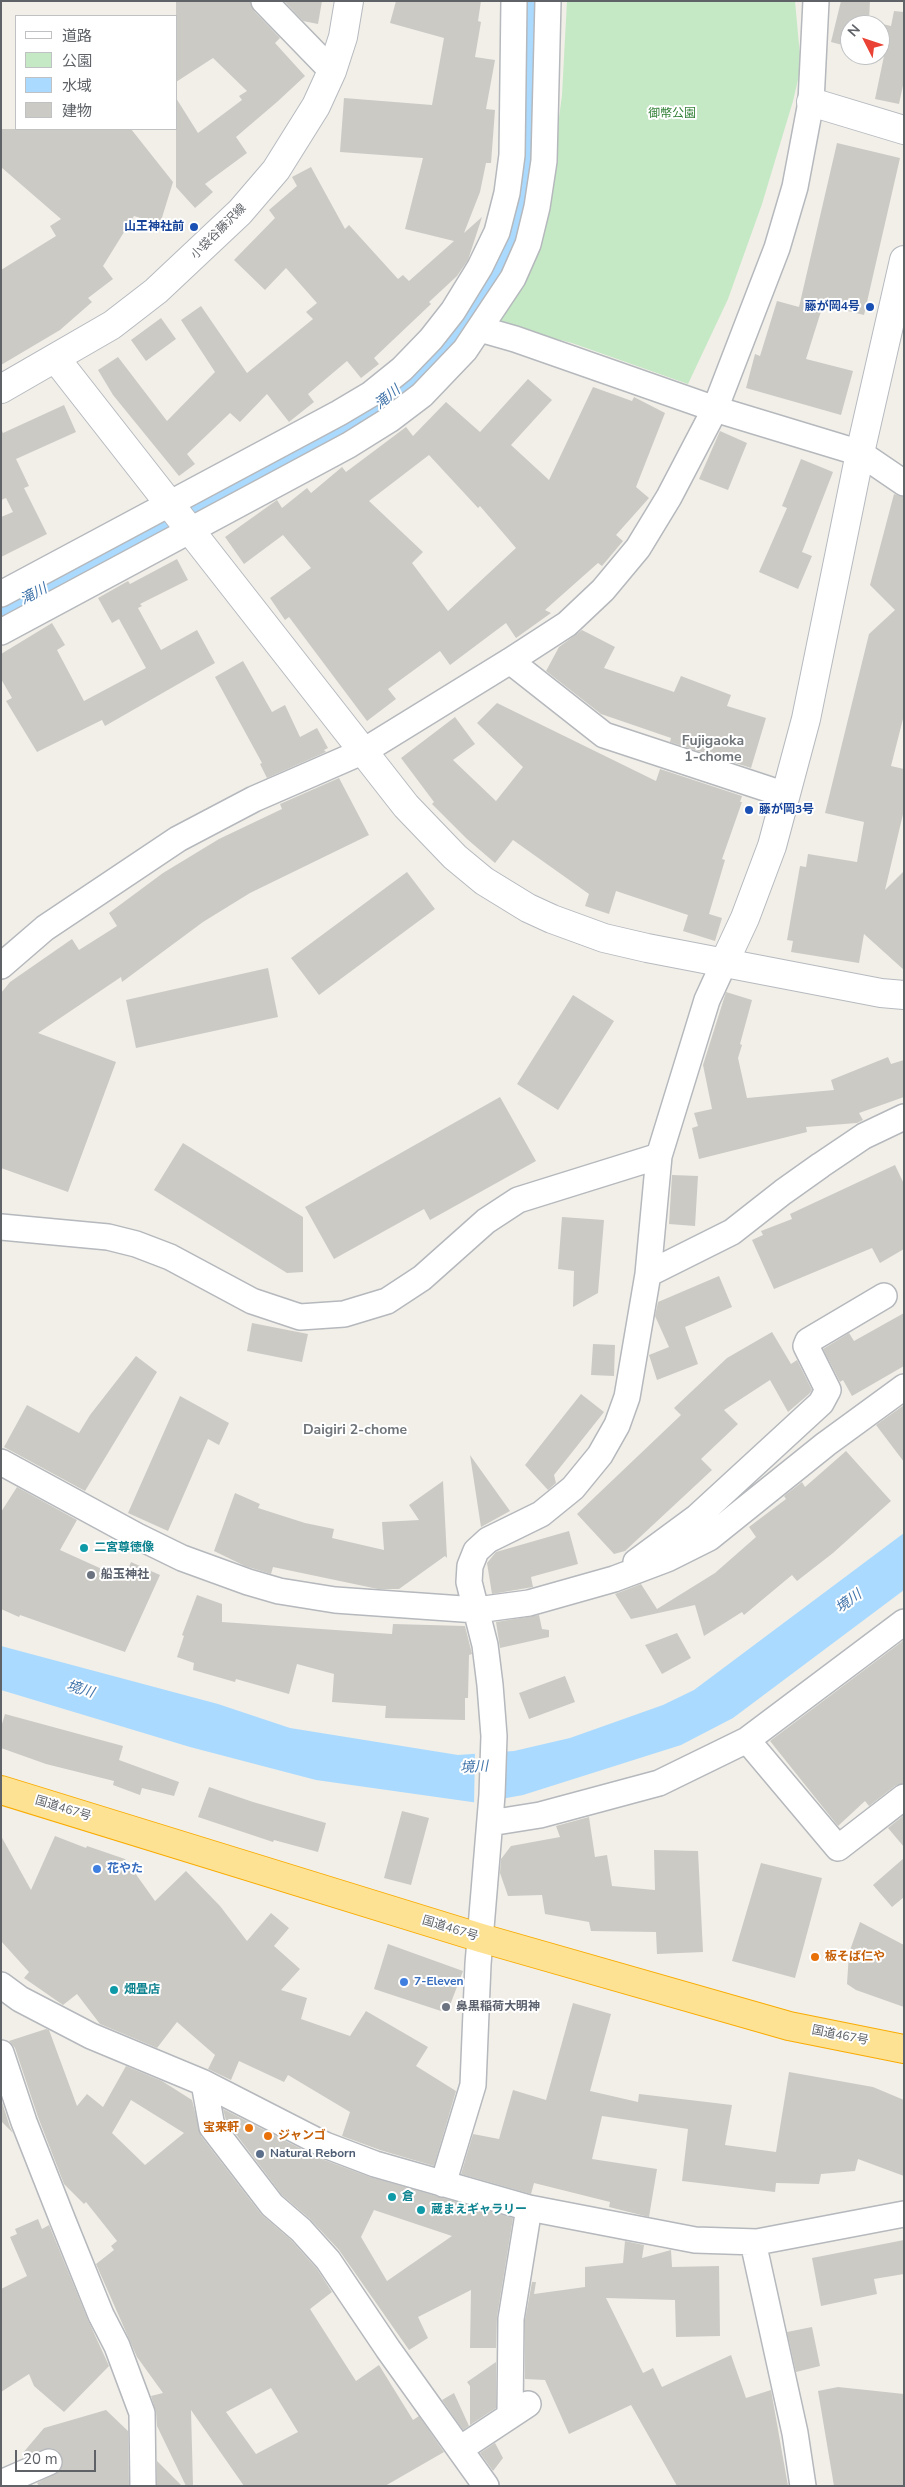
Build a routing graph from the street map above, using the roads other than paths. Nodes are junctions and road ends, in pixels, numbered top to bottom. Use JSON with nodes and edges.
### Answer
{"nodes":[{"id":1,"x":264,"y":1,"type":"edge"},
{"id":2,"x":348,"y":1,"type":"edge"},
{"id":3,"x":514,"y":1,"type":"edge"},
{"id":4,"x":548,"y":1,"type":"edge"},
{"id":5,"x":816,"y":1,"type":"edge"},
{"id":6,"x":332,"y":71,"type":"junction"},
{"id":7,"x":811,"y":102,"type":"junction"},
{"id":8,"x":904,"y":130,"type":"edge"},
{"id":9,"x":904,"y":260,"type":"edge"},
{"id":10,"x":480,"y":329,"type":"junction"},
{"id":11,"x":56,"y":359,"type":"junction"},
{"id":12,"x":1,"y":389,"type":"edge"},
{"id":13,"x":715,"y":409,"type":"junction"},
{"id":14,"x":860,"y":453,"type":"junction"},
{"id":15,"x":904,"y":483,"type":"edge"},
{"id":16,"x":179,"y":518,"type":"junction"},
{"id":17,"x":1,"y":594,"type":"edge"},
{"id":18,"x":1,"y":632,"type":"edge"},
{"id":19,"x":510,"y":662,"type":"junction"},
{"id":20,"x":364,"y":750,"type":"junction"},
{"id":21,"x":786,"y":795,"type":"junction"},
{"id":22,"x":724,"y":962,"type":"junction"},
{"id":23,"x":1,"y":966,"type":"edge"},
{"id":24,"x":904,"y":995,"type":"edge"},
{"id":25,"x":904,"y":1117,"type":"edge"},
{"id":26,"x":659,"y":1156,"type":"junction"},
{"id":27,"x":1,"y":1226,"type":"edge"},
{"id":28,"x":648,"y":1274,"type":"junction"},
{"id":29,"x":884,"y":1296,"type":"dead end"},
{"id":30,"x":904,"y":1387,"type":"edge"},
{"id":31,"x":1,"y":1462,"type":"edge"},
{"id":32,"x":614,"y":1578,"type":"junction"},
{"id":33,"x":477,"y":1610,"type":"junction"},
{"id":34,"x":904,"y":1622,"type":"edge"},
{"id":35,"x":748,"y":1740,"type":"junction"},
{"id":36,"x":1,"y":1790,"type":"edge"},
{"id":37,"x":904,"y":1797,"type":"edge"},
{"id":38,"x":490,"y":1823,"type":"junction"},
{"id":39,"x":481,"y":1938,"type":"junction"},
{"id":40,"x":7,"y":1999,"type":"edge"},
{"id":41,"x":904,"y":2049,"type":"edge"},
{"id":42,"x":1,"y":2053,"type":"edge"},
{"id":43,"x":204,"y":2083,"type":"junction"},
{"id":44,"x":443,"y":2184,"type":"junction"},
{"id":45,"x":528,"y":2208,"type":"junction"},
{"id":46,"x":904,"y":2214,"type":"edge"},
{"id":47,"x":753,"y":2242,"type":"junction"},
{"id":48,"x":460,"y":2449,"type":"junction"},
{"id":49,"x":49,"y":2462,"type":"dead end"},
{"id":50,"x":1,"y":2483,"type":"edge"},
{"id":51,"x":143,"y":2486,"type":"edge"},
{"id":52,"x":486,"y":2486,"type":"edge"},
{"id":53,"x":803,"y":2486,"type":"edge"}],
"edges":[{"from":1,"to":6,"type":"street"},
{"from":2,"to":6,"type":"street","name":"小袋谷藤沢線"},
{"from":3,"to":16,"type":"street"},
{"from":4,"to":10,"type":"street"},
{"from":5,"to":7,"type":"street"},
{"from":6,"to":11,"type":"street","name":"小袋谷藤沢線"},
{"from":7,"to":8,"type":"street"},
{"from":7,"to":13,"type":"street"},
{"from":9,"to":14,"type":"street"},
{"from":10,"to":13,"type":"street"},
{"from":10,"to":16,"type":"street"},
{"from":11,"to":12,"type":"street","name":"小袋谷藤沢線"},
{"from":11,"to":16,"type":"street"},
{"from":13,"to":14,"type":"street"},
{"from":13,"to":19,"type":"street"},
{"from":14,"to":15,"type":"street"},
{"from":14,"to":21,"type":"street"},
{"from":16,"to":17,"type":"street"},
{"from":16,"to":18,"type":"street"},
{"from":16,"to":20,"type":"street"},
{"from":19,"to":20,"type":"street"},
{"from":19,"to":21,"type":"street"},
{"from":20,"to":22,"type":"street"},
{"from":20,"to":23,"type":"street"},
{"from":21,"to":22,"type":"street"},
{"from":22,"to":24,"type":"street"},
{"from":22,"to":26,"type":"street"},
{"from":25,"to":28,"type":"street"},
{"from":26,"to":27,"type":"street"},
{"from":26,"to":28,"type":"street"},
{"from":28,"to":33,"type":"street"},
{"from":29,"to":32,"type":"street"},
{"from":30,"to":32,"type":"street"},
{"from":31,"to":33,"type":"street"},
{"from":32,"to":33,"type":"street"},
{"from":33,"to":38,"type":"street"},
{"from":34,"to":35,"type":"street"},
{"from":35,"to":37,"type":"street"},
{"from":35,"to":38,"type":"street"},
{"from":36,"to":39,"type":"highway","name":"国道467号"},
{"from":38,"to":39,"type":"street"},
{"from":39,"to":41,"type":"highway","name":"国道467号"},
{"from":39,"to":44,"type":"street"},
{"from":40,"to":43,"type":"street"},
{"from":42,"to":51,"type":"street"},
{"from":43,"to":44,"type":"street"},
{"from":43,"to":48,"type":"street"},
{"from":44,"to":45,"type":"street"},
{"from":45,"to":47,"type":"street"},
{"from":45,"to":48,"type":"street"},
{"from":46,"to":47,"type":"street"},
{"from":47,"to":53,"type":"street"},
{"from":48,"to":52,"type":"street"},
{"from":49,"to":50,"type":"street"}]}
